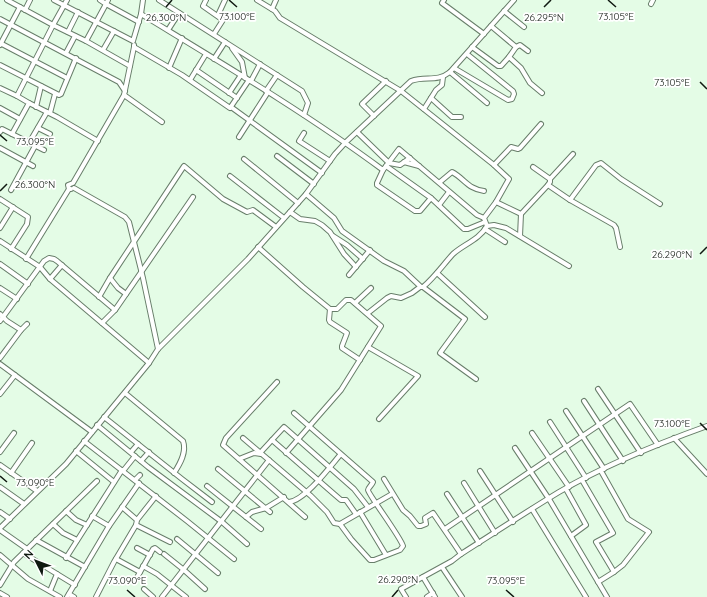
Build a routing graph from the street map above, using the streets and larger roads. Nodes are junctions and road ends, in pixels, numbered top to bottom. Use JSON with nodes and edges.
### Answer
{"nodes":[{"id":1,"x":7,"y":0,"type":"edge"},
{"id":2,"x":30,"y":0,"type":"edge"},
{"id":3,"x":54,"y":0,"type":"edge"},
{"id":4,"x":67,"y":0,"type":"edge"},
{"id":5,"x":100,"y":0,"type":"edge"},
{"id":6,"x":143,"y":0,"type":"edge"},
{"id":7,"x":159,"y":0,"type":"edge"},
{"id":8,"x":206,"y":0,"type":"edge"},
{"id":9,"x":225,"y":0,"type":"edge"},
{"id":10,"x":257,"y":0,"type":"edge"},
{"id":11,"x":276,"y":0,"type":"edge"},
{"id":12,"x":438,"y":0,"type":"edge"},
{"id":13,"x":443,"y":1,"type":"edge"},
{"id":14,"x":512,"y":1,"type":"edge"},
{"id":15,"x":107,"y":2,"type":"edge"},
{"id":16,"x":64,"y":5,"type":"junction"},
{"id":17,"x":20,"y":7,"type":"junction"},
{"id":18,"x":272,"y":9,"type":"junction"},
{"id":19,"x":25,"y":10,"type":"junction"},
{"id":20,"x":504,"y":11,"type":"junction"},
{"id":21,"x":78,"y":12,"type":"junction"},
{"id":22,"x":178,"y":13,"type":"junction"},
{"id":23,"x":141,"y":14,"type":"junction"},
{"id":24,"x":218,"y":15,"type":"junction"},
{"id":25,"x":0,"y":19,"type":"edge"},
{"id":26,"x":97,"y":22,"type":"junction"},
{"id":27,"x":139,"y":22,"type":"junction"},
{"id":28,"x":10,"y":25,"type":"junction"},
{"id":29,"x":53,"y":25,"type":"junction"},
{"id":30,"x":491,"y":26,"type":"junction"},
{"id":31,"x":524,"y":27,"type":"dead end"},
{"id":32,"x":168,"y":30,"type":"junction"},
{"id":33,"x":114,"y":31,"type":"junction"},
{"id":34,"x":68,"y":32,"type":"junction"},
{"id":35,"x":214,"y":34,"type":"junction"},
{"id":36,"x":484,"y":34,"type":"junction"},
{"id":37,"x":75,"y":36,"type":"junction"},
{"id":38,"x":182,"y":38,"type":"junction"},
{"id":39,"x":86,"y":41,"type":"junction"},
{"id":40,"x":133,"y":41,"type":"junction"},
{"id":41,"x":44,"y":42,"type":"junction"},
{"id":42,"x":226,"y":42,"type":"junction"},
{"id":43,"x":0,"y":44,"type":"edge"},
{"id":44,"x":230,"y":45,"type":"junction"},
{"id":45,"x":134,"y":47,"type":"junction"},
{"id":46,"x":472,"y":47,"type":"junction"},
{"id":47,"x":516,"y":47,"type":"junction"},
{"id":48,"x":103,"y":50,"type":"junction"},
{"id":49,"x":528,"y":51,"type":"dead end"},
{"id":50,"x":66,"y":53,"type":"junction"},
{"id":51,"x":39,"y":54,"type":"junction"},
{"id":52,"x":206,"y":54,"type":"junction"},
{"id":53,"x":467,"y":54,"type":"junction"},
{"id":54,"x":509,"y":57,"type":"junction"},
{"id":55,"x":76,"y":58,"type":"junction"},
{"id":56,"x":214,"y":59,"type":"junction"},
{"id":57,"x":35,"y":61,"type":"junction"},
{"id":58,"x":41,"y":64,"type":"junction"},
{"id":59,"x":260,"y":64,"type":"junction"},
{"id":60,"x":0,"y":65,"type":"edge"},
{"id":61,"x":130,"y":66,"type":"junction"},
{"id":62,"x":169,"y":68,"type":"junction"},
{"id":63,"x":454,"y":68,"type":"junction"},
{"id":64,"x":196,"y":70,"type":"junction"},
{"id":65,"x":450,"y":72,"type":"junction"},
{"id":66,"x":277,"y":75,"type":"junction"},
{"id":67,"x":443,"y":77,"type":"junction"},
{"id":68,"x":26,"y":78,"type":"junction"},
{"id":69,"x":67,"y":78,"type":"junction"},
{"id":70,"x":247,"y":79,"type":"junction"},
{"id":71,"x":190,"y":80,"type":"junction"},
{"id":72,"x":386,"y":81,"type":"junction"},
{"id":73,"x":41,"y":86,"type":"junction"},
{"id":74,"x":0,"y":88,"type":"edge"},
{"id":75,"x":401,"y":90,"type":"junction"},
{"id":76,"x":267,"y":91,"type":"junction"},
{"id":77,"x":542,"y":92,"type":"dead end"},
{"id":78,"x":125,"y":93,"type":"junction"},
{"id":79,"x":229,"y":93,"type":"junction"},
{"id":80,"x":55,"y":94,"type":"junction"},
{"id":81,"x":17,"y":96,"type":"junction"},
{"id":82,"x":237,"y":98,"type":"junction"},
{"id":83,"x":431,"y":98,"type":"junction"},
{"id":84,"x":29,"y":103,"type":"junction"},
{"id":85,"x":487,"y":103,"type":"dead end"},
{"id":86,"x":36,"y":106,"type":"junction"},
{"id":87,"x":231,"y":107,"type":"junction"},
{"id":88,"x":0,"y":108,"type":"edge"},
{"id":89,"x":424,"y":109,"type":"junction"},
{"id":90,"x":48,"y":113,"type":"junction"},
{"id":91,"x":304,"y":115,"type":"junction"},
{"id":92,"x":374,"y":116,"type":"junction"},
{"id":93,"x":461,"y":117,"type":"dead end"},
{"id":94,"x":20,"y":119,"type":"junction"},
{"id":95,"x":249,"y":120,"type":"junction"},
{"id":96,"x":162,"y":122,"type":"dead end"},
{"id":97,"x":541,"y":124,"type":"dead end"},
{"id":98,"x":38,"y":128,"type":"junction"},
{"id":99,"x":0,"y":129,"type":"edge"},
{"id":100,"x":357,"y":132,"type":"junction"},
{"id":101,"x":304,"y":133,"type":"dead end"},
{"id":102,"x":12,"y":134,"type":"junction"},
{"id":103,"x":50,"y":134,"type":"dead end"},
{"id":104,"x":239,"y":137,"type":"dead end"},
{"id":105,"x":98,"y":141,"type":"junction"},
{"id":106,"x":346,"y":142,"type":"junction"},
{"id":107,"x":29,"y":143,"type":"junction"},
{"id":108,"x":35,"y":146,"type":"junction"},
{"id":109,"x":0,"y":148,"type":"edge"},
{"id":110,"x":44,"y":150,"type":"dead end"},
{"id":111,"x":573,"y":154,"type":"dead end"},
{"id":112,"x":277,"y":156,"type":"dead end"},
{"id":113,"x":410,"y":158,"type":"junction"},
{"id":114,"x":244,"y":159,"type":"dead end"},
{"id":115,"x":330,"y":161,"type":"junction"},
{"id":116,"x":26,"y":162,"type":"junction"},
{"id":117,"x":404,"y":162,"type":"junction"},
{"id":118,"x":387,"y":165,"type":"junction"},
{"id":119,"x":494,"y":165,"type":"junction"},
{"id":120,"x":33,"y":166,"type":"dead end"},
{"id":121,"x":420,"y":167,"type":"junction"},
{"id":122,"x":533,"y":167,"type":"dead end"},
{"id":123,"x":383,"y":170,"type":"junction"},
{"id":124,"x":322,"y":173,"type":"junction"},
{"id":125,"x":230,"y":176,"type":"dead end"},
{"id":126,"x":550,"y":179,"type":"junction"},
{"id":127,"x":440,"y":182,"type":"junction"},
{"id":128,"x":314,"y":184,"type":"junction"},
{"id":129,"x":548,"y":185,"type":"junction"},
{"id":130,"x":72,"y":187,"type":"junction"},
{"id":131,"x":11,"y":190,"type":"dead end"},
{"id":132,"x":484,"y":191,"type":"dead end"},
{"id":133,"x":449,"y":192,"type":"junction"},
{"id":134,"x":306,"y":194,"type":"junction"},
{"id":135,"x":193,"y":197,"type":"dead end"},
{"id":136,"x":431,"y":198,"type":"junction"},
{"id":137,"x":0,"y":199,"type":"edge"},
{"id":138,"x":570,"y":200,"type":"junction"},
{"id":139,"x":496,"y":202,"type":"junction"},
{"id":140,"x":298,"y":203,"type":"junction"},
{"id":141,"x":660,"y":204,"type":"dead end"},
{"id":142,"x":439,"y":205,"type":"junction"},
{"id":143,"x":13,"y":207,"type":"junction"},
{"id":144,"x":290,"y":212,"type":"junction"},
{"id":145,"x":521,"y":214,"type":"junction"},
{"id":146,"x":284,"y":218,"type":"junction"},
{"id":147,"x":485,"y":224,"type":"junction"},
{"id":148,"x":276,"y":227,"type":"junction"},
{"id":149,"x":0,"y":228,"type":"edge"},
{"id":150,"x":332,"y":236,"type":"junction"},
{"id":151,"x":520,"y":236,"type":"junction"},
{"id":152,"x":0,"y":241,"type":"edge"},
{"id":153,"x":134,"y":242,"type":"junction"},
{"id":154,"x":505,"y":242,"type":"dead end"},
{"id":155,"x":258,"y":247,"type":"junction"},
{"id":156,"x":620,"y":247,"type":"dead end"},
{"id":157,"x":11,"y":249,"type":"junction"},
{"id":158,"x":370,"y":250,"type":"junction"},
{"id":159,"x":26,"y":259,"type":"junction"},
{"id":160,"x":363,"y":259,"type":"junction"},
{"id":161,"x":0,"y":264,"type":"edge"},
{"id":162,"x":62,"y":265,"type":"junction"},
{"id":163,"x":569,"y":266,"type":"dead end"},
{"id":164,"x":40,"y":267,"type":"junction"},
{"id":165,"x":356,"y":267,"type":"junction"},
{"id":166,"x":142,"y":273,"type":"junction"},
{"id":167,"x":349,"y":274,"type":"dead end"},
{"id":168,"x":437,"y":274,"type":"junction"},
{"id":169,"x":110,"y":278,"type":"junction"},
{"id":170,"x":50,"y":279,"type":"junction"},
{"id":171,"x":28,"y":284,"type":"junction"},
{"id":172,"x":421,"y":287,"type":"junction"},
{"id":173,"x":0,"y":288,"type":"edge"},
{"id":174,"x":371,"y":288,"type":"dead end"},
{"id":175,"x":126,"y":294,"type":"junction"},
{"id":176,"x":99,"y":297,"type":"junction"},
{"id":177,"x":17,"y":299,"type":"junction"},
{"id":178,"x":355,"y":303,"type":"junction"},
{"id":179,"x":330,"y":309,"type":"junction"},
{"id":180,"x":115,"y":310,"type":"junction"},
{"id":181,"x":368,"y":313,"type":"junction"},
{"id":182,"x":2,"y":315,"type":"edge"},
{"id":183,"x":485,"y":317,"type":"dead end"},
{"id":184,"x":0,"y":321,"type":"edge"},
{"id":185,"x":102,"y":323,"type":"junction"},
{"id":186,"x":27,"y":324,"type":"dead end"},
{"id":187,"x":21,"y":330,"type":"junction"},
{"id":188,"x":158,"y":348,"type":"junction"},
{"id":189,"x":368,"y":348,"type":"junction"},
{"id":190,"x":0,"y":358,"type":"edge"},
{"id":191,"x":360,"y":360,"type":"junction"},
{"id":192,"x":149,"y":363,"type":"junction"},
{"id":193,"x":0,"y":364,"type":"edge"},
{"id":194,"x":15,"y":375,"type":"junction"},
{"id":195,"x":476,"y":379,"type":"dead end"},
{"id":196,"x":276,"y":382,"type":"dead end"},
{"id":197,"x":598,"y":389,"type":"dead end"},
{"id":198,"x":125,"y":393,"type":"junction"},
{"id":199,"x":0,"y":394,"type":"edge"},
{"id":200,"x":584,"y":401,"type":"dead end"},
{"id":201,"x":566,"y":411,"type":"dead end"},
{"id":202,"x":294,"y":413,"type":"dead end"},
{"id":203,"x":615,"y":414,"type":"junction"},
{"id":204,"x":104,"y":417,"type":"junction"},
{"id":205,"x":379,"y":419,"type":"dead end"},
{"id":206,"x":550,"y":422,"type":"dead end"},
{"id":207,"x":599,"y":424,"type":"junction"},
{"id":208,"x":97,"y":425,"type":"junction"},
{"id":209,"x":707,"y":426,"type":"edge"},
{"id":210,"x":309,"y":427,"type":"junction"},
{"id":211,"x":14,"y":432,"type":"dead end"},
{"id":212,"x":92,"y":432,"type":"junction"},
{"id":213,"x":532,"y":433,"type":"dead end"},
{"id":214,"x":582,"y":435,"type":"junction"},
{"id":215,"x":243,"y":438,"type":"dead end"},
{"id":216,"x":674,"y":438,"type":"junction"},
{"id":217,"x":272,"y":440,"type":"junction"},
{"id":218,"x":298,"y":440,"type":"junction"},
{"id":219,"x":84,"y":441,"type":"junction"},
{"id":220,"x":32,"y":443,"type":"dead end"},
{"id":221,"x":138,"y":444,"type":"junction"},
{"id":222,"x":658,"y":445,"type":"junction"},
{"id":223,"x":566,"y":446,"type":"junction"},
{"id":224,"x":516,"y":448,"type":"dead end"},
{"id":225,"x":76,"y":451,"type":"junction"},
{"id":226,"x":0,"y":452,"type":"edge"},
{"id":227,"x":131,"y":452,"type":"junction"},
{"id":228,"x":149,"y":452,"type":"junction"},
{"id":229,"x":641,"y":452,"type":"junction"},
{"id":230,"x":261,"y":453,"type":"junction"},
{"id":231,"x":286,"y":453,"type":"junction"},
{"id":232,"x":340,"y":455,"type":"junction"},
{"id":233,"x":135,"y":456,"type":"junction"},
{"id":234,"x":549,"y":458,"type":"junction"},
{"id":235,"x":239,"y":459,"type":"junction"},
{"id":236,"x":269,"y":460,"type":"junction"},
{"id":237,"x":142,"y":461,"type":"junction"},
{"id":238,"x":623,"y":461,"type":"junction"},
{"id":239,"x":0,"y":465,"type":"edge"},
{"id":240,"x":329,"y":467,"type":"junction"},
{"id":241,"x":218,"y":469,"type":"dead end"},
{"id":242,"x":123,"y":470,"type":"junction"},
{"id":243,"x":603,"y":470,"type":"junction"},
{"id":244,"x":480,"y":471,"type":"dead end"},
{"id":245,"x":530,"y":471,"type":"junction"},
{"id":246,"x":11,"y":472,"type":"junction"},
{"id":247,"x":173,"y":472,"type":"junction"},
{"id":248,"x":707,"y":474,"type":"edge"},
{"id":249,"x":140,"y":475,"type":"dead end"},
{"id":250,"x":258,"y":475,"type":"junction"},
{"id":251,"x":166,"y":479,"type":"junction"},
{"id":252,"x":384,"y":479,"type":"dead end"},
{"id":253,"x":584,"y":479,"type":"junction"},
{"id":254,"x":318,"y":480,"type":"junction"},
{"id":255,"x":97,"y":481,"type":"dead end"},
{"id":256,"x":114,"y":482,"type":"junction"},
{"id":257,"x":137,"y":482,"type":"junction"},
{"id":258,"x":464,"y":482,"type":"dead end"},
{"id":259,"x":207,"y":486,"type":"dead end"},
{"id":260,"x":0,"y":487,"type":"edge"},
{"id":261,"x":567,"y":488,"type":"junction"},
{"id":262,"x":37,"y":491,"type":"junction"},
{"id":263,"x":246,"y":491,"type":"junction"},
{"id":264,"x":306,"y":493,"type":"junction"},
{"id":265,"x":392,"y":494,"type":"junction"},
{"id":266,"x":448,"y":494,"type":"dead end"},
{"id":267,"x":495,"y":494,"type":"junction"},
{"id":268,"x":156,"y":496,"type":"junction"},
{"id":269,"x":284,"y":497,"type":"junction"},
{"id":270,"x":549,"y":499,"type":"junction"},
{"id":271,"x":212,"y":502,"type":"dead end"},
{"id":272,"x":289,"y":502,"type":"junction"},
{"id":273,"x":376,"y":502,"type":"junction"},
{"id":274,"x":24,"y":504,"type":"junction"},
{"id":275,"x":478,"y":505,"type":"junction"},
{"id":276,"x":122,"y":507,"type":"junction"},
{"id":277,"x":234,"y":507,"type":"junction"},
{"id":278,"x":368,"y":507,"type":"junction"},
{"id":279,"x":266,"y":508,"type":"junction"},
{"id":280,"x":532,"y":509,"type":"junction"},
{"id":281,"x":66,"y":511,"type":"junction"},
{"id":282,"x":0,"y":512,"type":"edge"},
{"id":283,"x":270,"y":512,"type":"dead end"},
{"id":284,"x":360,"y":512,"type":"junction"},
{"id":285,"x":356,"y":514,"type":"junction"},
{"id":286,"x":92,"y":516,"type":"junction"},
{"id":287,"x":462,"y":516,"type":"junction"},
{"id":288,"x":246,"y":517,"type":"junction"},
{"id":289,"x":305,"y":517,"type":"dead end"},
{"id":290,"x":10,"y":519,"type":"junction"},
{"id":291,"x":138,"y":520,"type":"junction"},
{"id":292,"x":222,"y":522,"type":"junction"},
{"id":293,"x":513,"y":522,"type":"junction"},
{"id":294,"x":53,"y":524,"type":"junction"},
{"id":295,"x":340,"y":524,"type":"junction"},
{"id":296,"x":86,"y":525,"type":"junction"},
{"id":297,"x":136,"y":525,"type":"junction"},
{"id":298,"x":109,"y":526,"type":"junction"},
{"id":299,"x":0,"y":529,"type":"edge"},
{"id":300,"x":261,"y":529,"type":"dead end"},
{"id":301,"x":445,"y":529,"type":"junction"},
{"id":302,"x":495,"y":533,"type":"junction"},
{"id":303,"x":571,"y":536,"type":"junction"},
{"id":304,"x":209,"y":538,"type":"junction"},
{"id":305,"x":177,"y":539,"type":"dead end"},
{"id":306,"x":36,"y":540,"type":"junction"},
{"id":307,"x":77,"y":540,"type":"junction"},
{"id":308,"x":170,"y":542,"type":"dead end"},
{"id":309,"x":478,"y":543,"type":"junction"},
{"id":310,"x":247,"y":544,"type":"dead end"},
{"id":311,"x":137,"y":548,"type":"dead end"},
{"id":312,"x":27,"y":550,"type":"junction"},
{"id":313,"x":23,"y":553,"type":"junction"},
{"id":314,"x":196,"y":554,"type":"junction"},
{"id":315,"x":461,"y":554,"type":"junction"},
{"id":316,"x":0,"y":555,"type":"edge"},
{"id":317,"x":150,"y":555,"type":"junction"},
{"id":318,"x":386,"y":555,"type":"junction"},
{"id":319,"x":66,"y":558,"type":"junction"},
{"id":320,"x":116,"y":559,"type":"junction"},
{"id":321,"x":234,"y":559,"type":"dead end"},
{"id":322,"x":12,"y":566,"type":"junction"},
{"id":323,"x":143,"y":566,"type":"junction"},
{"id":324,"x":85,"y":567,"type":"junction"},
{"id":325,"x":442,"y":567,"type":"junction"},
{"id":326,"x":184,"y":570,"type":"junction"},
{"id":327,"x":140,"y":572,"type":"junction"},
{"id":328,"x":614,"y":572,"type":"junction"},
{"id":329,"x":218,"y":573,"type":"dead end"},
{"id":330,"x":58,"y":574,"type":"junction"},
{"id":331,"x":423,"y":577,"type":"junction"},
{"id":332,"x":135,"y":581,"type":"dead end"},
{"id":333,"x":598,"y":582,"type":"junction"},
{"id":334,"x":0,"y":585,"type":"edge"},
{"id":335,"x":75,"y":585,"type":"junction"},
{"id":336,"x":171,"y":586,"type":"junction"},
{"id":337,"x":144,"y":589,"type":"dead end"},
{"id":338,"x":205,"y":589,"type":"dead end"},
{"id":339,"x":50,"y":591,"type":"junction"},
{"id":340,"x":0,"y":593,"type":"edge"},
{"id":341,"x":68,"y":595,"type":"edge"},
{"id":342,"x":434,"y":595,"type":"edge"},
{"id":343,"x":7,"y":597,"type":"edge"},
{"id":344,"x":60,"y":597,"type":"edge"},
{"id":345,"x":74,"y":597,"type":"edge"},
{"id":346,"x":96,"y":597,"type":"edge"},
{"id":347,"x":154,"y":597,"type":"edge"},
{"id":348,"x":162,"y":597,"type":"edge"},
{"id":349,"x":186,"y":597,"type":"edge"},
{"id":350,"x":406,"y":597,"type":"edge"},
{"id":351,"x":427,"y":597,"type":"edge"},
{"id":352,"x":462,"y":597,"type":"edge"},
{"id":353,"x":586,"y":597,"type":"edge"},
{"id":354,"x":607,"y":597,"type":"edge"}],
"edges":[{"from":1,"to":17,"type":"street"},
{"from":2,"to":19,"type":"street"},
{"from":3,"to":16,"type":"street"},
{"from":4,"to":16,"type":"street"},
{"from":5,"to":15,"type":"street"},
{"from":6,"to":23,"type":"street"},
{"from":7,"to":22,"type":"street"},
{"from":8,"to":24,"type":"street"},
{"from":9,"to":24,"type":"street"},
{"from":10,"to":18,"type":"street"},
{"from":11,"to":18,"type":"street"},
{"from":12,"to":13,"type":"street"},
{"from":13,"to":36,"type":"street"},
{"from":14,"to":20,"type":"street"},
{"from":15,"to":26,"type":"street"},
{"from":15,"to":27,"type":"street"},
{"from":16,"to":21,"type":"street"},
{"from":16,"to":29,"type":"street"},
{"from":17,"to":19,"type":"street"},
{"from":17,"to":28,"type":"street"},
{"from":18,"to":72,"type":"street"},
{"from":19,"to":29,"type":"street"},
{"from":20,"to":30,"type":"street"},
{"from":20,"to":31,"type":"street"},
{"from":21,"to":26,"type":"street"},
{"from":21,"to":34,"type":"street"},
{"from":22,"to":32,"type":"street"},
{"from":22,"to":35,"type":"street"},
{"from":23,"to":27,"type":"street"},
{"from":23,"to":32,"type":"street"},
{"from":24,"to":35,"type":"street"},
{"from":25,"to":28,"type":"street"},
{"from":26,"to":33,"type":"street"},
{"from":26,"to":39,"type":"street"},
{"from":27,"to":40,"type":"street"},
{"from":28,"to":41,"type":"street"},
{"from":28,"to":43,"type":"street"},
{"from":29,"to":34,"type":"street"},
{"from":29,"to":41,"type":"street"},
{"from":30,"to":36,"type":"street"},
{"from":30,"to":47,"type":"street"},
{"from":32,"to":38,"type":"street"},
{"from":33,"to":40,"type":"street"},
{"from":33,"to":48,"type":"street"},
{"from":34,"to":37,"type":"street"},
{"from":35,"to":42,"type":"street"},
{"from":36,"to":46,"type":"street"},
{"from":37,"to":39,"type":"street"},
{"from":37,"to":50,"type":"street"},
{"from":38,"to":52,"type":"street"},
{"from":38,"to":62,"type":"street"},
{"from":39,"to":48,"type":"street"},
{"from":40,"to":45,"type":"street"},
{"from":41,"to":50,"type":"street"},
{"from":41,"to":51,"type":"street"},
{"from":42,"to":44,"type":"street"},
{"from":42,"to":56,"type":"street"},
{"from":43,"to":57,"type":"street"},
{"from":44,"to":59,"type":"street"},
{"from":44,"to":70,"type":"street"},
{"from":45,"to":61,"type":"street"},
{"from":45,"to":62,"type":"street"},
{"from":46,"to":53,"type":"street"},
{"from":46,"to":54,"type":"street"},
{"from":47,"to":49,"type":"street"},
{"from":47,"to":54,"type":"street"},
{"from":48,"to":61,"type":"street"},
{"from":50,"to":55,"type":"street"},
{"from":51,"to":57,"type":"street"},
{"from":51,"to":58,"type":"street"},
{"from":52,"to":56,"type":"street"},
{"from":52,"to":64,"type":"street"},
{"from":53,"to":63,"type":"street"},
{"from":53,"to":63,"type":"street"},
{"from":54,"to":77,"type":"street"},
{"from":55,"to":69,"type":"street"},
{"from":55,"to":78,"type":"street"},
{"from":56,"to":70,"type":"street"},
{"from":57,"to":58,"type":"street"},
{"from":57,"to":68,"type":"street"},
{"from":58,"to":69,"type":"street"},
{"from":59,"to":66,"type":"street"},
{"from":59,"to":70,"type":"street"},
{"from":60,"to":68,"type":"street"},
{"from":61,"to":78,"type":"street"},
{"from":62,"to":71,"type":"street"},
{"from":63,"to":65,"type":"street"},
{"from":64,"to":71,"type":"street"},
{"from":64,"to":79,"type":"street"},
{"from":65,"to":67,"type":"street"},
{"from":65,"to":85,"type":"street"},
{"from":66,"to":76,"type":"street"},
{"from":66,"to":91,"type":"street"},
{"from":67,"to":75,"type":"street"},
{"from":67,"to":83,"type":"street"},
{"from":68,"to":73,"type":"street"},
{"from":68,"to":81,"type":"street"},
{"from":69,"to":80,"type":"street"},
{"from":70,"to":76,"type":"street"},
{"from":70,"to":79,"type":"street"},
{"from":70,"to":82,"type":"street"},
{"from":71,"to":87,"type":"street"},
{"from":72,"to":75,"type":"street"},
{"from":72,"to":92,"type":"street"},
{"from":73,"to":80,"type":"street"},
{"from":73,"to":86,"type":"street"},
{"from":74,"to":81,"type":"street"},
{"from":75,"to":89,"type":"street"},
{"from":75,"to":92,"type":"street"},
{"from":76,"to":91,"type":"street"},
{"from":76,"to":95,"type":"street"},
{"from":78,"to":96,"type":"street"},
{"from":78,"to":105,"type":"street"},
{"from":79,"to":82,"type":"street"},
{"from":80,"to":90,"type":"street"},
{"from":81,"to":84,"type":"street"},
{"from":82,"to":87,"type":"street"},
{"from":83,"to":89,"type":"street"},
{"from":83,"to":93,"type":"street"},
{"from":84,"to":86,"type":"street"},
{"from":84,"to":94,"type":"street"},
{"from":86,"to":90,"type":"street"},
{"from":87,"to":95,"type":"street"},
{"from":88,"to":94,"type":"street"},
{"from":89,"to":119,"type":"street"},
{"from":90,"to":98,"type":"street"},
{"from":90,"to":105,"type":"street"},
{"from":91,"to":106,"type":"street"},
{"from":92,"to":100,"type":"street"},
{"from":94,"to":102,"type":"street"},
{"from":95,"to":104,"type":"street"},
{"from":95,"to":124,"type":"street"},
{"from":97,"to":119,"type":"street"},
{"from":98,"to":103,"type":"street"},
{"from":98,"to":107,"type":"street"},
{"from":99,"to":102,"type":"street"},
{"from":100,"to":106,"type":"street"},
{"from":100,"to":118,"type":"street"},
{"from":101,"to":115,"type":"street"},
{"from":102,"to":107,"type":"street"},
{"from":105,"to":130,"type":"street"},
{"from":106,"to":115,"type":"street"},
{"from":106,"to":123,"type":"street"},
{"from":107,"to":108,"type":"street"},
{"from":108,"to":110,"type":"street"},
{"from":108,"to":116,"type":"street"},
{"from":109,"to":116,"type":"street"},
{"from":111,"to":126,"type":"street"},
{"from":112,"to":128,"type":"street"},
{"from":113,"to":117,"type":"street"},
{"from":113,"to":118,"type":"street"},
{"from":113,"to":121,"type":"street"},
{"from":114,"to":140,"type":"street"},
{"from":115,"to":124,"type":"street"},
{"from":116,"to":120,"type":"street"},
{"from":116,"to":131,"type":"street"},
{"from":117,"to":118,"type":"street"},
{"from":117,"to":121,"type":"street"},
{"from":118,"to":123,"type":"street"},
{"from":118,"to":136,"type":"street"},
{"from":119,"to":139,"type":"street"},
{"from":121,"to":127,"type":"street"},
{"from":122,"to":126,"type":"street"},
{"from":123,"to":136,"type":"street"},
{"from":124,"to":128,"type":"street"},
{"from":125,"to":146,"type":"street"},
{"from":126,"to":129,"type":"street"},
{"from":127,"to":132,"type":"street"},
{"from":127,"to":133,"type":"street"},
{"from":128,"to":134,"type":"street"},
{"from":129,"to":138,"type":"street"},
{"from":129,"to":145,"type":"street"},
{"from":130,"to":153,"type":"street"},
{"from":130,"to":159,"type":"street"},
{"from":133,"to":142,"type":"street"},
{"from":133,"to":147,"type":"street"},
{"from":134,"to":140,"type":"street"},
{"from":134,"to":158,"type":"street"},
{"from":135,"to":166,"type":"street"},
{"from":136,"to":142,"type":"street"},
{"from":137,"to":143,"type":"street"},
{"from":138,"to":141,"type":"street"},
{"from":138,"to":156,"type":"street"},
{"from":139,"to":145,"type":"street"},
{"from":139,"to":147,"type":"street"},
{"from":140,"to":144,"type":"street"},
{"from":142,"to":147,"type":"street"},
{"from":143,"to":149,"type":"street"},
{"from":143,"to":157,"type":"street"},
{"from":144,"to":146,"type":"street"},
{"from":144,"to":150,"type":"street"},
{"from":145,"to":151,"type":"street"},
{"from":146,"to":148,"type":"street"},
{"from":147,"to":151,"type":"street"},
{"from":147,"to":154,"type":"street"},
{"from":147,"to":168,"type":"street"},
{"from":148,"to":153,"type":"street"},
{"from":148,"to":155,"type":"street"},
{"from":150,"to":160,"type":"street"},
{"from":150,"to":165,"type":"street"},
{"from":151,"to":163,"type":"street"},
{"from":152,"to":157,"type":"street"},
{"from":153,"to":166,"type":"street"},
{"from":153,"to":169,"type":"street"},
{"from":155,"to":179,"type":"street"},
{"from":155,"to":188,"type":"street"},
{"from":157,"to":159,"type":"street"},
{"from":158,"to":160,"type":"street"},
{"from":158,"to":172,"type":"street"},
{"from":159,"to":164,"type":"street"},
{"from":160,"to":165,"type":"street"},
{"from":161,"to":171,"type":"street"},
{"from":162,"to":164,"type":"street"},
{"from":162,"to":170,"type":"street"},
{"from":162,"to":176,"type":"street"},
{"from":164,"to":170,"type":"street"},
{"from":164,"to":171,"type":"street"},
{"from":165,"to":167,"type":"street"},
{"from":166,"to":175,"type":"street"},
{"from":166,"to":188,"type":"street"},
{"from":168,"to":172,"type":"street"},
{"from":168,"to":183,"type":"street"},
{"from":169,"to":175,"type":"street"},
{"from":169,"to":176,"type":"street"},
{"from":170,"to":185,"type":"street"},
{"from":171,"to":177,"type":"street"},
{"from":172,"to":181,"type":"street"},
{"from":172,"to":195,"type":"street"},
{"from":173,"to":177,"type":"street"},
{"from":174,"to":178,"type":"street"},
{"from":175,"to":180,"type":"street"},
{"from":176,"to":180,"type":"street"},
{"from":177,"to":182,"type":"street"},
{"from":178,"to":179,"type":"street"},
{"from":178,"to":181,"type":"street"},
{"from":179,"to":191,"type":"street"},
{"from":180,"to":185,"type":"street"},
{"from":181,"to":189,"type":"street"},
{"from":182,"to":184,"type":"street"},
{"from":182,"to":187,"type":"street"},
{"from":185,"to":192,"type":"street"},
{"from":186,"to":187,"type":"street"},
{"from":187,"to":190,"type":"street"},
{"from":188,"to":192,"type":"street"},
{"from":189,"to":191,"type":"street"},
{"from":189,"to":205,"type":"street"},
{"from":191,"to":210,"type":"street"},
{"from":192,"to":198,"type":"street"},
{"from":193,"to":194,"type":"street"},
{"from":194,"to":199,"type":"street"},
{"from":194,"to":212,"type":"street"},
{"from":196,"to":235,"type":"street"},
{"from":197,"to":203,"type":"street"},
{"from":198,"to":204,"type":"street"},
{"from":198,"to":247,"type":"street"},
{"from":200,"to":207,"type":"street"},
{"from":201,"to":214,"type":"street"},
{"from":202,"to":210,"type":"street"},
{"from":203,"to":207,"type":"street"},
{"from":203,"to":222,"type":"street"},
{"from":203,"to":229,"type":"street"},
{"from":204,"to":208,"type":"street"},
{"from":204,"to":221,"type":"street"},
{"from":206,"to":223,"type":"street"},
{"from":207,"to":214,"type":"street"},
{"from":207,"to":238,"type":"street"},
{"from":208,"to":212,"type":"street"},
{"from":208,"to":227,"type":"street"},
{"from":209,"to":216,"type":"street"},
{"from":210,"to":218,"type":"street"},
{"from":210,"to":232,"type":"street"},
{"from":211,"to":226,"type":"street"},
{"from":212,"to":219,"type":"street"},
{"from":213,"to":234,"type":"street"},
{"from":214,"to":223,"type":"street"},
{"from":214,"to":243,"type":"street"},
{"from":215,"to":230,"type":"street"},
{"from":216,"to":222,"type":"street"},
{"from":216,"to":248,"type":"street"},
{"from":217,"to":218,"type":"street"},
{"from":217,"to":230,"type":"street"},
{"from":217,"to":231,"type":"street"},
{"from":218,"to":231,"type":"street"},
{"from":218,"to":240,"type":"street"},
{"from":219,"to":225,"type":"street"},
{"from":219,"to":242,"type":"street"},
{"from":220,"to":246,"type":"street"},
{"from":221,"to":227,"type":"street"},
{"from":221,"to":228,"type":"street"},
{"from":222,"to":229,"type":"street"},
{"from":223,"to":234,"type":"street"},
{"from":223,"to":253,"type":"street"},
{"from":224,"to":245,"type":"street"},
{"from":225,"to":256,"type":"street"},
{"from":225,"to":262,"type":"street"},
{"from":227,"to":233,"type":"street"},
{"from":228,"to":237,"type":"street"},
{"from":228,"to":247,"type":"street"},
{"from":229,"to":238,"type":"street"},
{"from":230,"to":235,"type":"street"},
{"from":230,"to":236,"type":"street"},
{"from":231,"to":254,"type":"street"},
{"from":232,"to":240,"type":"street"},
{"from":232,"to":273,"type":"street"},
{"from":233,"to":237,"type":"street"},
{"from":233,"to":242,"type":"street"},
{"from":234,"to":245,"type":"street"},
{"from":234,"to":261,"type":"street"},
{"from":235,"to":250,"type":"street"},
{"from":236,"to":250,"type":"street"},
{"from":236,"to":264,"type":"street"},
{"from":237,"to":251,"type":"street"},
{"from":238,"to":243,"type":"street"},
{"from":239,"to":246,"type":"street"},
{"from":240,"to":254,"type":"street"},
{"from":240,"to":278,"type":"street"},
{"from":241,"to":263,"type":"street"},
{"from":242,"to":256,"type":"street"},
{"from":242,"to":257,"type":"street"},
{"from":243,"to":253,"type":"street"},
{"from":243,"to":328,"type":"street"},
{"from":244,"to":267,"type":"street"},
{"from":245,"to":267,"type":"street"},
{"from":245,"to":270,"type":"street"},
{"from":246,"to":262,"type":"street"},
{"from":247,"to":251,"type":"street"},
{"from":247,"to":271,"type":"street"},
{"from":249,"to":257,"type":"street"},
{"from":250,"to":263,"type":"street"},
{"from":250,"to":269,"type":"street"},
{"from":251,"to":292,"type":"street"},
{"from":252,"to":265,"type":"street"},
{"from":253,"to":261,"type":"street"},
{"from":253,"to":328,"type":"street"},
{"from":254,"to":264,"type":"street"},
{"from":254,"to":285,"type":"street"},
{"from":255,"to":281,"type":"street"},
{"from":256,"to":286,"type":"street"},
{"from":257,"to":268,"type":"street"},
{"from":257,"to":276,"type":"street"},
{"from":258,"to":275,"type":"street"},
{"from":259,"to":277,"type":"street"},
{"from":260,"to":274,"type":"street"},
{"from":261,"to":270,"type":"street"},
{"from":261,"to":303,"type":"street"},
{"from":262,"to":274,"type":"street"},
{"from":263,"to":277,"type":"street"},
{"from":263,"to":279,"type":"street"},
{"from":264,"to":272,"type":"street"},
{"from":264,"to":295,"type":"street"},
{"from":265,"to":273,"type":"street"},
{"from":265,"to":301,"type":"street"},
{"from":266,"to":287,"type":"street"},
{"from":267,"to":275,"type":"street"},
{"from":267,"to":293,"type":"street"},
{"from":268,"to":291,"type":"street"},
{"from":268,"to":304,"type":"street"},
{"from":269,"to":272,"type":"street"},
{"from":269,"to":279,"type":"street"},
{"from":270,"to":280,"type":"street"},
{"from":270,"to":303,"type":"street"},
{"from":272,"to":289,"type":"street"},
{"from":273,"to":278,"type":"street"},
{"from":273,"to":318,"type":"street"},
{"from":274,"to":290,"type":"street"},
{"from":275,"to":287,"type":"street"},
{"from":275,"to":302,"type":"street"},
{"from":276,"to":291,"type":"street"},
{"from":276,"to":298,"type":"street"},
{"from":277,"to":288,"type":"street"},
{"from":277,"to":292,"type":"street"},
{"from":278,"to":284,"type":"street"},
{"from":279,"to":283,"type":"street"},
{"from":279,"to":288,"type":"street"},
{"from":280,"to":293,"type":"street"},
{"from":280,"to":353,"type":"street"},
{"from":281,"to":294,"type":"street"},
{"from":281,"to":296,"type":"street"},
{"from":282,"to":290,"type":"street"},
{"from":284,"to":285,"type":"street"},
{"from":284,"to":318,"type":"street"},
{"from":285,"to":295,"type":"street"},
{"from":286,"to":296,"type":"street"},
{"from":286,"to":298,"type":"street"},
{"from":287,"to":301,"type":"street"},
{"from":287,"to":309,"type":"street"},
{"from":288,"to":300,"type":"street"},
{"from":290,"to":299,"type":"street"},
{"from":291,"to":297,"type":"street"},
{"from":292,"to":304,"type":"street"},
{"from":292,"to":310,"type":"street"},
{"from":293,"to":302,"type":"street"},
{"from":294,"to":306,"type":"street"},
{"from":294,"to":307,"type":"street"},
{"from":295,"to":318,"type":"street"},
{"from":296,"to":307,"type":"street"},
{"from":297,"to":308,"type":"street"},
{"from":297,"to":320,"type":"street"},
{"from":298,"to":324,"type":"street"},
{"from":299,"to":312,"type":"street"},
{"from":301,"to":315,"type":"street"},
{"from":302,"to":309,"type":"street"},
{"from":303,"to":333,"type":"street"},
{"from":304,"to":314,"type":"street"},
{"from":304,"to":321,"type":"street"},
{"from":305,"to":314,"type":"street"},
{"from":306,"to":312,"type":"street"},
{"from":306,"to":319,"type":"street"},
{"from":307,"to":319,"type":"street"},
{"from":309,"to":315,"type":"street"},
{"from":311,"to":317,"type":"street"},
{"from":312,"to":313,"type":"street"},
{"from":313,"to":322,"type":"street"},
{"from":313,"to":330,"type":"street"},
{"from":314,"to":326,"type":"street"},
{"from":314,"to":329,"type":"street"},
{"from":315,"to":325,"type":"street"},
{"from":316,"to":322,"type":"street"},
{"from":317,"to":323,"type":"street"},
{"from":317,"to":326,"type":"street"},
{"from":319,"to":324,"type":"street"},
{"from":320,"to":327,"type":"street"},
{"from":320,"to":346,"type":"street"},
{"from":322,"to":334,"type":"street"},
{"from":322,"to":339,"type":"street"},
{"from":323,"to":327,"type":"street"},
{"from":323,"to":336,"type":"street"},
{"from":324,"to":335,"type":"street"},
{"from":325,"to":331,"type":"street"},
{"from":325,"to":352,"type":"street"},
{"from":326,"to":336,"type":"street"},
{"from":326,"to":338,"type":"street"},
{"from":327,"to":332,"type":"street"},
{"from":328,"to":333,"type":"street"},
{"from":330,"to":335,"type":"street"},
{"from":330,"to":339,"type":"street"},
{"from":331,"to":342,"type":"street"},
{"from":331,"to":350,"type":"street"},
{"from":333,"to":354,"type":"street"},
{"from":335,"to":341,"type":"street"},
{"from":336,"to":348,"type":"street"},
{"from":336,"to":349,"type":"street"},
{"from":337,"to":347,"type":"street"},
{"from":339,"to":344,"type":"street"},
{"from":340,"to":343,"type":"street"},
{"from":341,"to":345,"type":"street"},
{"from":342,"to":351,"type":"street"}]}
